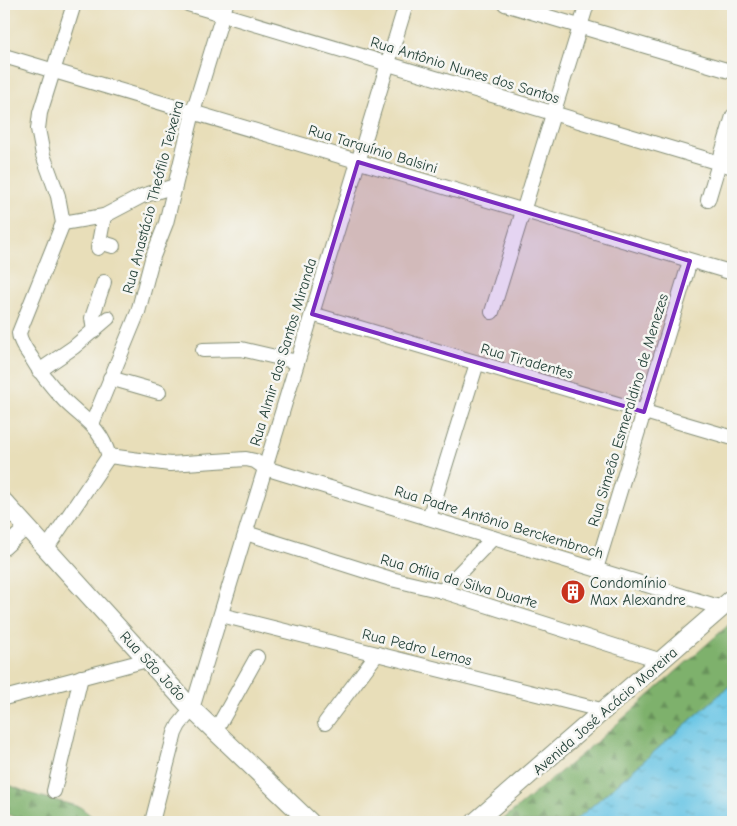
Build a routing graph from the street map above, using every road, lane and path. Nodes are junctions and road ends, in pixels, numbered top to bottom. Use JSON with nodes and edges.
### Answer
{"nodes":[{"id":1,"x":74,"y":4,"type":"edge"},
{"id":2,"x":188,"y":4,"type":"edge"},
{"id":3,"x":406,"y":4,"type":"edge"},
{"id":4,"x":505,"y":4,"type":"edge"},
{"id":5,"x":587,"y":4,"type":"edge"},
{"id":6,"x":224,"y":9,"type":"edge"},
{"id":7,"x":580,"y":26,"type":"junction"},
{"id":8,"x":4,"y":56,"type":"edge"},
{"id":9,"x":388,"y":64,"type":"junction"},
{"id":10,"x":53,"y":71,"type":"junction"},
{"id":11,"x":733,"y":72,"type":"edge"},
{"id":12,"x":193,"y":112,"type":"junction"},
{"id":13,"x":553,"y":113,"type":"junction"},
{"id":14,"x":733,"y":116,"type":"edge"},
{"id":15,"x":358,"y":162,"type":"junction"},
{"id":16,"x":719,"y":163,"type":"junction"},
{"id":17,"x":733,"y":167,"type":"edge"},
{"id":18,"x":175,"y":186,"type":"junction"},
{"id":19,"x":708,"y":200,"type":"dead end"},
{"id":20,"x":523,"y":211,"type":"junction"},
{"id":21,"x":104,"y":216,"type":"junction"},
{"id":22,"x":63,"y":223,"type":"junction"},
{"id":23,"x":104,"y":246,"type":"dead end"},
{"id":24,"x":690,"y":261,"type":"junction"},
{"id":25,"x":733,"y":273,"type":"edge"},
{"id":26,"x":104,"y":282,"type":"dead end"},
{"id":27,"x":492,"y":312,"type":"dead end"},
{"id":28,"x":312,"y":314,"type":"junction"},
{"id":29,"x":108,"y":318,"type":"dead end"},
{"id":30,"x":94,"y":331,"type":"junction"},
{"id":31,"x":203,"y":350,"type":"dead end"},
{"id":32,"x":298,"y":362,"type":"junction"},
{"id":33,"x":477,"y":363,"type":"junction"},
{"id":34,"x":40,"y":371,"type":"junction"},
{"id":35,"x":110,"y":378,"type":"junction"},
{"id":36,"x":159,"y":392,"type":"dead end"},
{"id":37,"x":644,"y":412,"type":"junction"},
{"id":38,"x":92,"y":424,"type":"junction"},
{"id":39,"x":733,"y":438,"type":"edge"},
{"id":40,"x":109,"y":456,"type":"junction"},
{"id":41,"x":265,"y":468,"type":"junction"},
{"id":42,"x":4,"y":502,"type":"edge"},
{"id":43,"x":429,"y":518,"type":"junction"},
{"id":44,"x":27,"y":527,"type":"junction"},
{"id":45,"x":246,"y":533,"type":"junction"},
{"id":46,"x":493,"y":538,"type":"junction"},
{"id":47,"x":4,"y":548,"type":"edge"},
{"id":48,"x":46,"y":549,"type":"junction"},
{"id":49,"x":596,"y":569,"type":"junction"},
{"id":50,"x":442,"y":591,"type":"junction"},
{"id":51,"x":728,"y":603,"type":"edge"},
{"id":52,"x":221,"y":615,"type":"junction"},
{"id":53,"x":377,"y":654,"type":"junction"},
{"id":54,"x":257,"y":657,"type":"dead end"},
{"id":55,"x":147,"y":660,"type":"junction"},
{"id":56,"x":662,"y":661,"type":"junction"},
{"id":57,"x":81,"y":678,"type":"junction"},
{"id":58,"x":4,"y":698,"type":"edge"},
{"id":59,"x":192,"y":710,"type":"junction"},
{"id":60,"x":605,"y":711,"type":"junction"},
{"id":61,"x":325,"y":723,"type":"dead end"},
{"id":62,"x":215,"y":732,"type":"junction"},
{"id":63,"x":54,"y":791,"type":"dead end"},
{"id":64,"x":152,"y":822,"type":"edge"},
{"id":65,"x":310,"y":822,"type":"edge"},
{"id":66,"x":475,"y":822,"type":"edge"}],
"edges":[{"from":1,"to":10,"type":"street"},
{"from":2,"to":6,"type":"street","name":"Rua Antônio Nunes dos Santos"},
{"from":3,"to":9,"type":"street","name":"Rua Almir dos Santos Miranda"},
{"from":4,"to":7,"type":"street"},
{"from":5,"to":7,"type":"street"},
{"from":6,"to":9,"type":"street","name":"Rua Antônio Nunes dos Santos"},
{"from":6,"to":12,"type":"street","name":"Rua Anastácio Theófilo Teixeira"},
{"from":7,"to":11,"type":"street"},
{"from":7,"to":13,"type":"street"},
{"from":8,"to":10,"type":"street","name":"Rua Tarquínio Balsini"},
{"from":9,"to":13,"type":"street","name":"Rua Antônio Nunes dos Santos"},
{"from":9,"to":15,"type":"street","name":"Rua Almir dos Santos Miranda"},
{"from":10,"to":12,"type":"street","name":"Rua Tarquínio Balsini"},
{"from":10,"to":22,"type":"street"},
{"from":12,"to":15,"type":"street","name":"Rua Tarquínio Balsini"},
{"from":12,"to":18,"type":"street","name":"Rua Anastácio Theófilo Teixeira"},
{"from":13,"to":16,"type":"street","name":"Rua Antônio Nunes dos Santos"},
{"from":13,"to":20,"type":"street"},
{"from":14,"to":16,"type":"street"},
{"from":15,"to":20,"type":"street","name":"Rua Tarquínio Balsini"},
{"from":15,"to":28,"type":"street","name":"Rua Almir dos Santos Miranda"},
{"from":16,"to":17,"type":"street","name":"Rua Antônio Nunes dos Santos"},
{"from":16,"to":19,"type":"street"},
{"from":18,"to":21,"type":"street"},
{"from":18,"to":35,"type":"street","name":"Rua Anastácio Theófilo Teixeira"},
{"from":20,"to":24,"type":"street","name":"Rua Tarquínio Balsini"},
{"from":20,"to":27,"type":"street"},
{"from":21,"to":22,"type":"street"},
{"from":21,"to":23,"type":"street"},
{"from":22,"to":34,"type":"street"},
{"from":24,"to":25,"type":"street","name":"Rua Tarquínio Balsini"},
{"from":24,"to":37,"type":"street","name":"Rua Simeão Esmeraldino de Menezes"},
{"from":26,"to":30,"type":"street"},
{"from":28,"to":32,"type":"street","name":"Rua Almir dos Santos Miranda"},
{"from":28,"to":33,"type":"street","name":"Rua Tiradentes"},
{"from":29,"to":30,"type":"street"},
{"from":30,"to":34,"type":"street"},
{"from":31,"to":32,"type":"street"},
{"from":32,"to":41,"type":"street","name":"Rua Almir dos Santos Miranda"},
{"from":33,"to":37,"type":"street","name":"Rua Tiradentes"},
{"from":33,"to":43,"type":"street"},
{"from":34,"to":38,"type":"street"},
{"from":35,"to":36,"type":"street"},
{"from":35,"to":38,"type":"street","name":"Rua Anastácio Theófilo Teixeira"},
{"from":37,"to":39,"type":"street","name":"Rua Tiradentes"},
{"from":37,"to":49,"type":"street","name":"Rua Simeão Esmeraldino de Menezes"},
{"from":38,"to":40,"type":"street"},
{"from":40,"to":41,"type":"street","name":"Rua Padre Antônio Berckembroch"},
{"from":40,"to":48,"type":"street"},
{"from":41,"to":43,"type":"street","name":"Rua Padre Antônio Berckembroch"},
{"from":41,"to":45,"type":"street","name":"Rua Almir dos Santos Miranda"},
{"from":42,"to":44,"type":"main road","name":"Rua São João"},
{"from":43,"to":46,"type":"street","name":"Rua Padre Antônio Berckembroch"},
{"from":44,"to":47,"type":"street"},
{"from":44,"to":48,"type":"main road","name":"Rua São João"},
{"from":45,"to":50,"type":"street","name":"Rua Otília da Silva Duarte"},
{"from":45,"to":52,"type":"street","name":"Rua Almir dos Santos Miranda"},
{"from":46,"to":49,"type":"street","name":"Rua Padre Antônio Berckembroch"},
{"from":46,"to":50,"type":"street"},
{"from":48,"to":55,"type":"main road","name":"Rua São João"},
{"from":49,"to":51,"type":"street","name":"Rua Padre Antônio Berckembroch"},
{"from":50,"to":56,"type":"street","name":"Rua Otília da Silva Duarte"},
{"from":51,"to":56,"type":"main road","name":"Avenida José Acácio Moreira"},
{"from":52,"to":53,"type":"street","name":"Rua Pedro Lemos"},
{"from":52,"to":59,"type":"street","name":"Rua Almir dos Santos Miranda"},
{"from":53,"to":60,"type":"street","name":"Rua Pedro Lemos"},
{"from":53,"to":61,"type":"street"},
{"from":54,"to":62,"type":"street"},
{"from":55,"to":57,"type":"street"},
{"from":55,"to":59,"type":"main road","name":"Rua São João"},
{"from":56,"to":60,"type":"main road","name":"Avenida José Acácio Moreira"},
{"from":57,"to":58,"type":"street"},
{"from":57,"to":63,"type":"street"},
{"from":59,"to":62,"type":"main road","name":"Rua São João"},
{"from":59,"to":64,"type":"street"},
{"from":60,"to":66,"type":"main road","name":"Avenida José Acácio Moreira"},
{"from":62,"to":65,"type":"main road","name":"Rua São João"}]}
